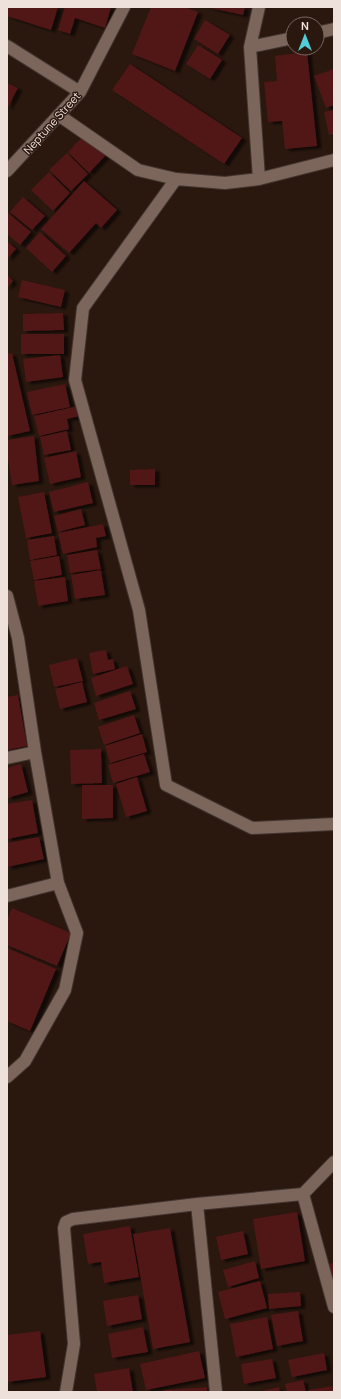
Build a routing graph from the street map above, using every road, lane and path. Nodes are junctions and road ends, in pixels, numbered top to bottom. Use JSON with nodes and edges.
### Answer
{"nodes":[{"id":1,"x":124,"y":7,"type":"edge"},
{"id":2,"x":259,"y":7,"type":"edge"},
{"id":3,"x":285,"y":40,"type":"edge"},
{"id":4,"x":7,"y":46,"type":"edge"},
{"id":5,"x":250,"y":47,"type":"junction"},
{"id":6,"x":80,"y":92,"type":"junction"},
{"id":7,"x":60,"y":116,"type":"junction"},
{"id":8,"x":334,"y":160,"type":"edge"},
{"id":9,"x":7,"y":171,"type":"edge"},
{"id":10,"x":176,"y":179,"type":"junction"},
{"id":11,"x":259,"y":179,"type":"junction"},
{"id":12,"x":7,"y":596,"type":"edge"},
{"id":13,"x":12,"y":639,"type":"edge"},
{"id":14,"x":35,"y":752,"type":"junction"},
{"id":15,"x":7,"y":758,"type":"edge"},
{"id":16,"x":334,"y":824,"type":"edge"},
{"id":17,"x":58,"y":883,"type":"junction"},
{"id":18,"x":7,"y":896,"type":"edge"},
{"id":19,"x":7,"y":1077,"type":"edge"},
{"id":20,"x":334,"y":1162,"type":"edge"},
{"id":21,"x":303,"y":1194,"type":"junction"},
{"id":22,"x":197,"y":1204,"type":"junction"},
{"id":23,"x":334,"y":1307,"type":"edge"},
{"id":24,"x":66,"y":1392,"type":"edge"},
{"id":25,"x":216,"y":1392,"type":"edge"}],
"edges":[{"from":1,"to":6,"type":"street","name":"Neptune Street"},
{"from":2,"to":5,"type":"street"},
{"from":3,"to":5,"type":"street"},
{"from":4,"to":6,"type":"street"},
{"from":5,"to":11,"type":"street"},
{"from":6,"to":7,"type":"street","name":"Neptune Street"},
{"from":7,"to":9,"type":"street","name":"Neptune Street"},
{"from":7,"to":10,"type":"street"},
{"from":8,"to":11,"type":"street"},
{"from":10,"to":11,"type":"street"},
{"from":10,"to":16,"type":"street"},
{"from":12,"to":13,"type":"street"},
{"from":13,"to":14,"type":"street"},
{"from":14,"to":15,"type":"street"},
{"from":14,"to":17,"type":"street"},
{"from":17,"to":18,"type":"street"},
{"from":17,"to":19,"type":"street"},
{"from":20,"to":21,"type":"street"},
{"from":21,"to":22,"type":"street"},
{"from":21,"to":23,"type":"street"},
{"from":22,"to":24,"type":"street"},
{"from":22,"to":25,"type":"street"}]}
